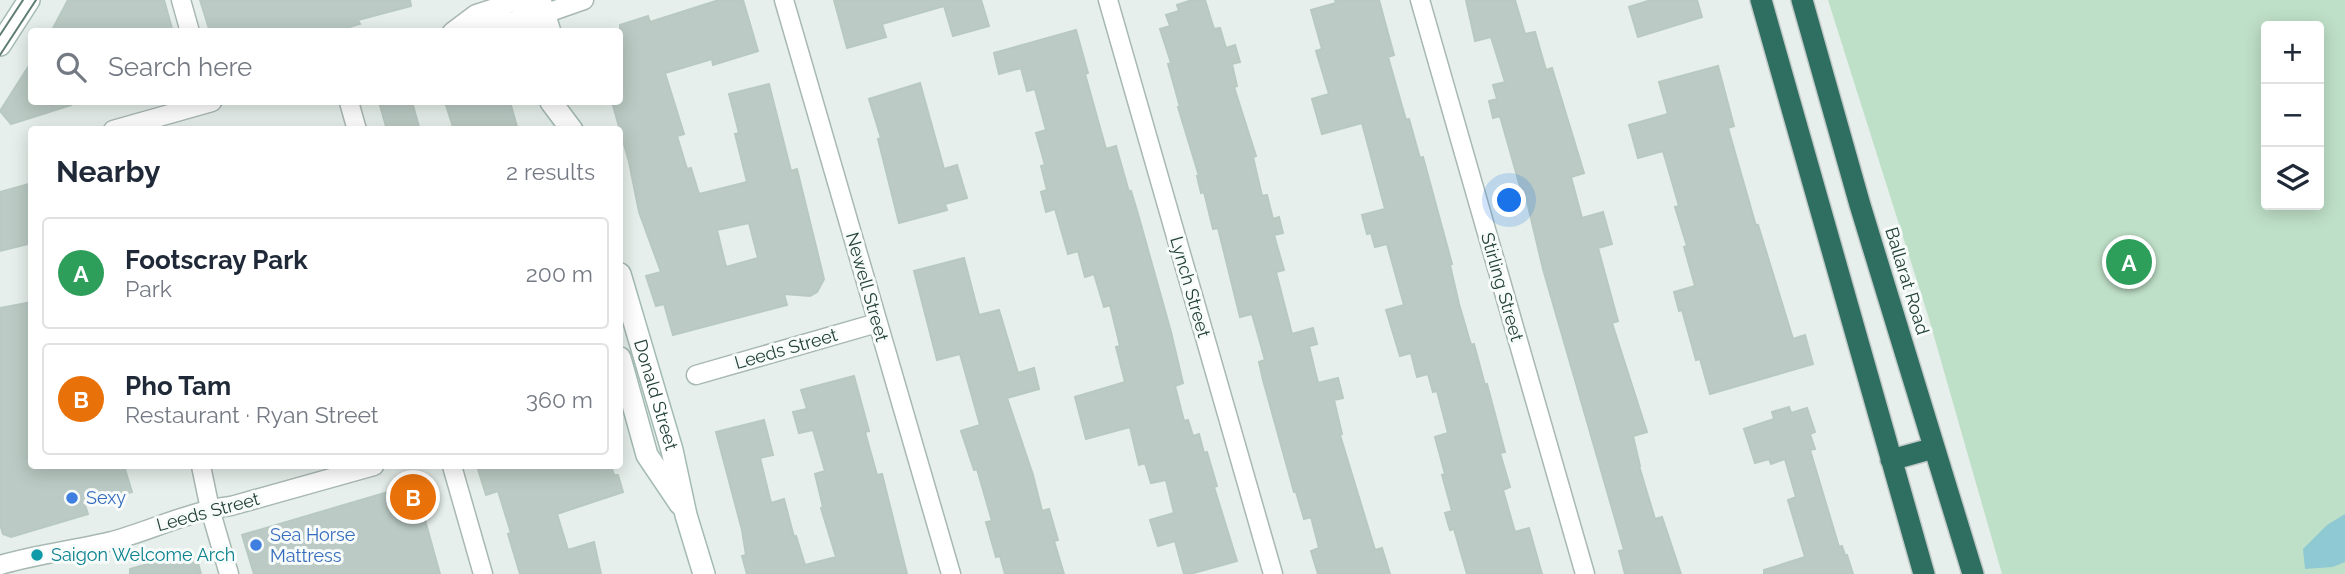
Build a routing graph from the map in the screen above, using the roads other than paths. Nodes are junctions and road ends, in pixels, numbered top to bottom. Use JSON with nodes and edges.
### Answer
{"nodes":[{"id":1,"x":29,"y":0,"type":"edge"},
{"id":2,"x":181,"y":0,"type":"edge"},
{"id":3,"x":584,"y":0,"type":"edge"},
{"id":4,"x":784,"y":0,"type":"edge"},
{"id":5,"x":1108,"y":0,"type":"edge"},
{"id":6,"x":1420,"y":0,"type":"edge"},
{"id":7,"x":1761,"y":0,"type":"edge"},
{"id":8,"x":1802,"y":0,"type":"edge"},
{"id":9,"x":533,"y":14,"type":"edge"},
{"id":10,"x":189,"y":28,"type":"edge"},
{"id":11,"x":458,"y":28,"type":"edge"},
{"id":12,"x":486,"y":28,"type":"edge"},
{"id":13,"x":0,"y":45,"type":"edge"},
{"id":14,"x":200,"y":105,"type":"edge"},
{"id":15,"x":350,"y":105,"type":"edge"},
{"id":16,"x":553,"y":105,"type":"edge"},
{"id":17,"x":570,"y":105,"type":"edge"},
{"id":18,"x":127,"y":126,"type":"edge"},
{"id":19,"x":356,"y":126,"type":"edge"},
{"id":20,"x":571,"y":126,"type":"edge"},
{"id":21,"x":573,"y":126,"type":"edge"},
{"id":22,"x":623,"y":284,"type":"edge"},
{"id":23,"x":877,"y":323,"type":"junction"},
{"id":24,"x":696,"y":375,"type":"dead end"},
{"id":25,"x":654,"y":386,"type":"junction"},
{"id":26,"x":624,"y":393,"type":"edge"},
{"id":27,"x":1934,"y":448,"type":"junction"},
{"id":28,"x":1891,"y":460,"type":"junction"},
{"id":29,"x":202,"y":469,"type":"edge"},
{"id":30,"x":363,"y":469,"type":"edge"},
{"id":31,"x":453,"y":469,"type":"edge"},
{"id":32,"x":210,"y":509,"type":"junction"},
{"id":33,"x":687,"y":515,"type":"junction"},
{"id":34,"x":0,"y":565,"type":"edge"},
{"id":35,"x":229,"y":574,"type":"edge"},
{"id":36,"x":483,"y":574,"type":"edge"},
{"id":37,"x":704,"y":574,"type":"edge"},
{"id":38,"x":951,"y":574,"type":"edge"},
{"id":39,"x":1273,"y":574,"type":"edge"},
{"id":40,"x":1585,"y":574,"type":"edge"},
{"id":41,"x":1924,"y":574,"type":"edge"},
{"id":42,"x":1973,"y":574,"type":"edge"}],
"edges":[{"from":1,"to":13,"type":"street"},
{"from":2,"to":10,"type":"street"},
{"from":3,"to":9,"type":"street"},
{"from":4,"to":23,"type":"street","name":"Newell Street"},
{"from":5,"to":39,"type":"street","name":"Lynch Street"},
{"from":6,"to":40,"type":"street","name":"Stirling Street"},
{"from":7,"to":28,"type":"highway"},
{"from":8,"to":27,"type":"highway","name":"Ballarat Road"},
{"from":9,"to":11,"type":"street"},
{"from":9,"to":12,"type":"street"},
{"from":14,"to":18,"type":"street"},
{"from":15,"to":19,"type":"street"},
{"from":16,"to":20,"type":"street"},
{"from":17,"to":21,"type":"street"},
{"from":22,"to":25,"type":"street","name":"Donald Street"},
{"from":23,"to":24,"type":"street","name":"Leeds Street"},
{"from":23,"to":38,"type":"street","name":"Newell Street"},
{"from":25,"to":26,"type":"street"},
{"from":25,"to":33,"type":"street","name":"Donald Street"},
{"from":26,"to":33,"type":"street","name":"Donald Street"},
{"from":27,"to":28,"type":"highway"},
{"from":27,"to":42,"type":"highway","name":"Ballarat Road"},
{"from":28,"to":41,"type":"highway"},
{"from":29,"to":32,"type":"street"},
{"from":30,"to":32,"type":"street","name":"Leeds Street"},
{"from":31,"to":36,"type":"street"},
{"from":32,"to":34,"type":"street","name":"Leeds Street"},
{"from":32,"to":35,"type":"street"},
{"from":33,"to":37,"type":"street","name":"Donald Street"}]}
